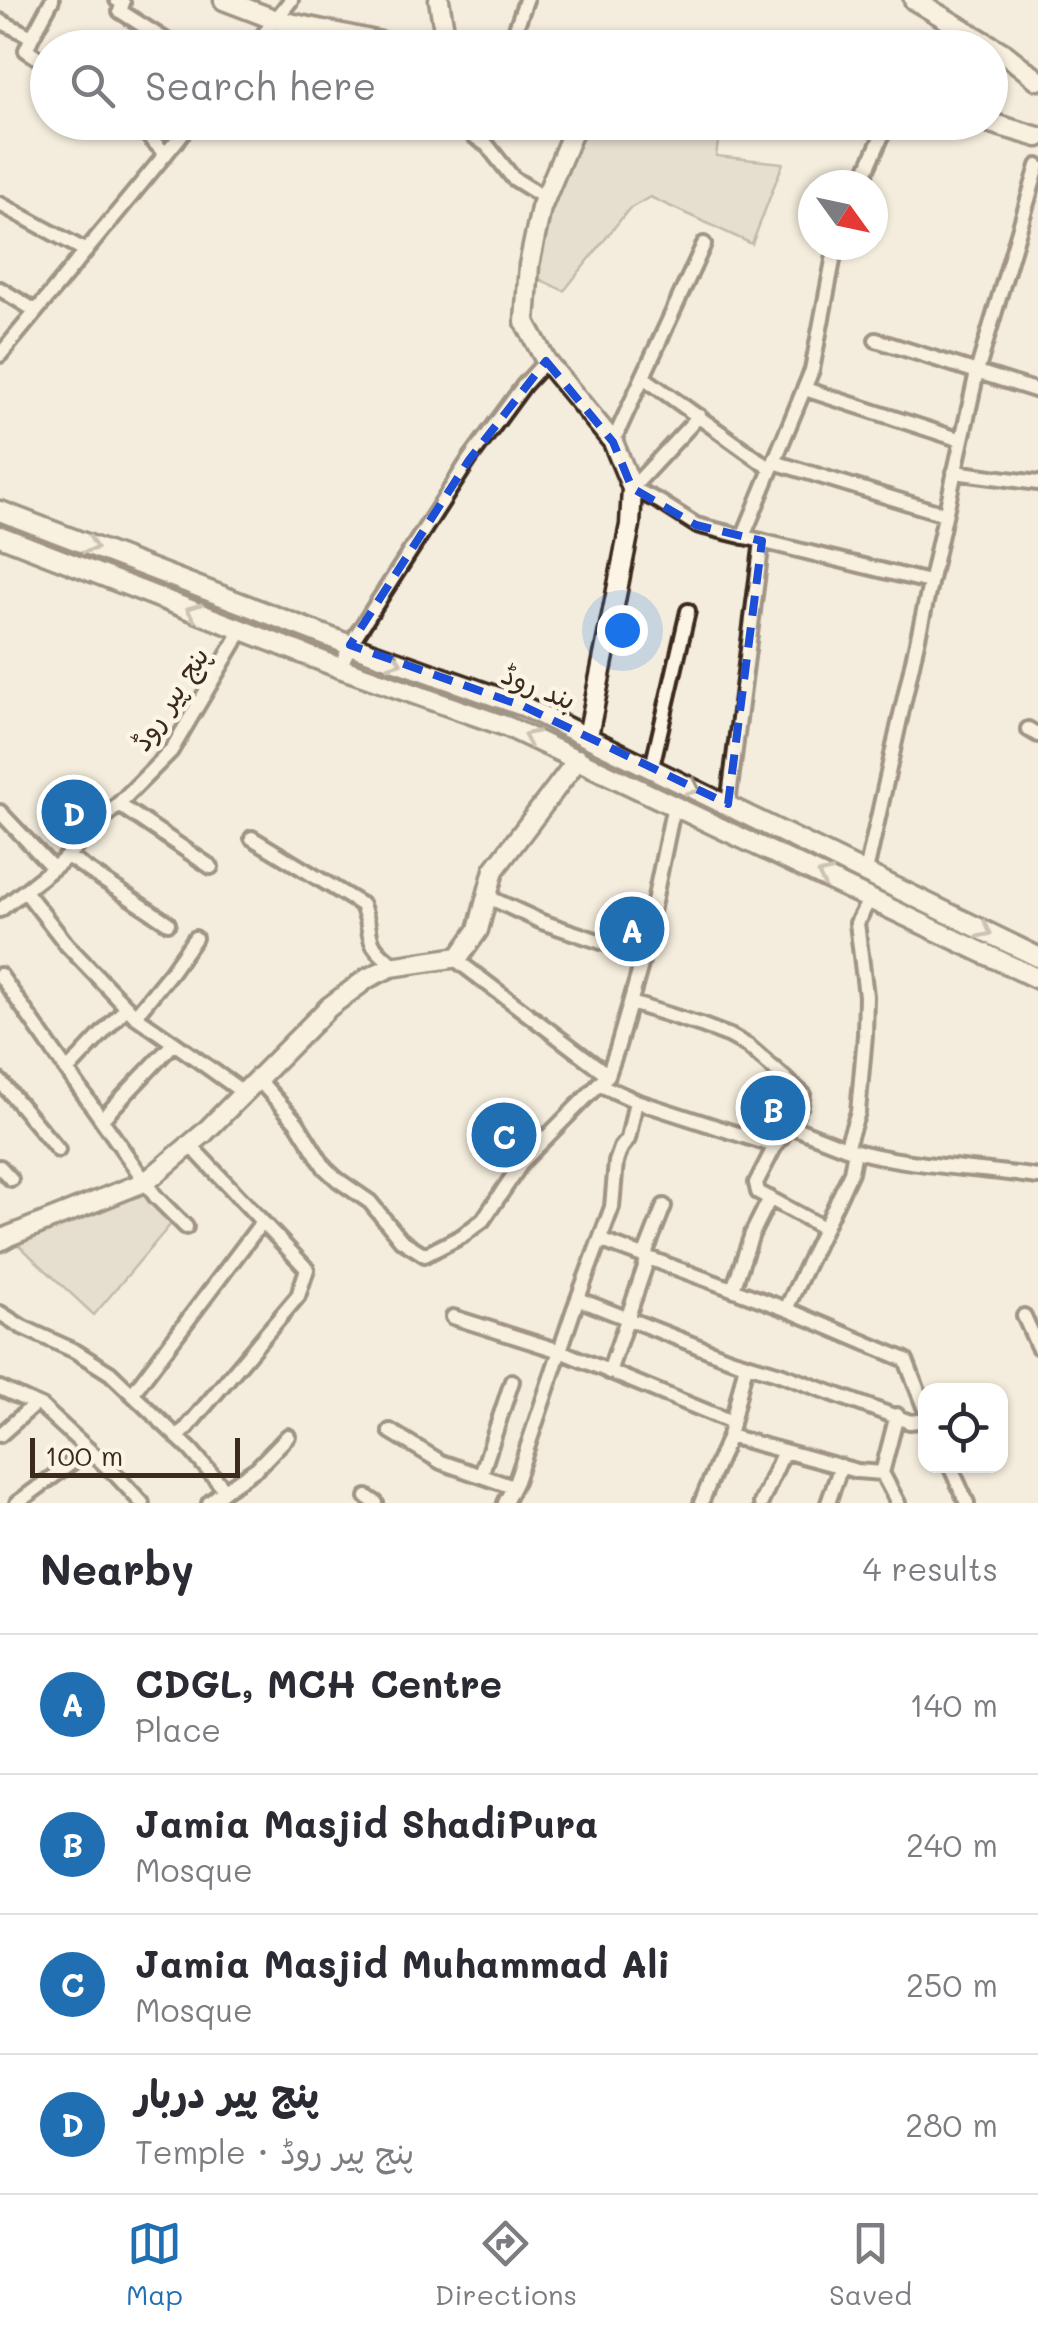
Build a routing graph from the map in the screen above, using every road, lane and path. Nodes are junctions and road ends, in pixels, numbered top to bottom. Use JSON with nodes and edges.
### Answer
{"nodes":[{"id":1,"x":52,"y":0,"type":"edge"},
{"id":2,"x":117,"y":0,"type":"edge"},
{"id":3,"x":224,"y":0,"type":"edge"},
{"id":4,"x":291,"y":0,"type":"edge"},
{"id":5,"x":438,"y":0,"type":"edge"},
{"id":6,"x":526,"y":0,"type":"edge"},
{"id":7,"x":914,"y":0,"type":"edge"},
{"id":8,"x":276,"y":20,"type":"junction"},
{"id":9,"x":0,"y":21,"type":"edge"},
{"id":10,"x":36,"y":30,"type":"edge"},
{"id":11,"x":151,"y":30,"type":"edge"},
{"id":12,"x":268,"y":30,"type":"edge"},
{"id":13,"x":324,"y":30,"type":"edge"},
{"id":14,"x":444,"y":30,"type":"edge"},
{"id":15,"x":515,"y":30,"type":"edge"},
{"id":16,"x":965,"y":30,"type":"edge"},
{"id":17,"x":30,"y":36,"type":"edge"},
{"id":18,"x":1008,"y":56,"type":"edge"},
{"id":19,"x":1038,"y":80,"type":"edge"},
{"id":20,"x":1008,"y":128,"type":"edge"},
{"id":21,"x":1038,"y":136,"type":"edge"},
{"id":22,"x":151,"y":140,"type":"edge"},
{"id":23,"x":177,"y":140,"type":"edge"},
{"id":24,"x":479,"y":140,"type":"edge"},
{"id":25,"x":569,"y":140,"type":"edge"},
{"id":26,"x":880,"y":140,"type":"edge"},
{"id":27,"x":166,"y":154,"type":"junction"},
{"id":28,"x":1038,"y":166,"type":"edge"},
{"id":29,"x":867,"y":170,"type":"edge"},
{"id":30,"x":545,"y":198,"type":"junction"},
{"id":31,"x":0,"y":204,"type":"edge"},
{"id":32,"x":704,"y":244,"type":"dead end"},
{"id":33,"x":86,"y":252,"type":"junction"},
{"id":34,"x":833,"y":260,"type":"edge"},
{"id":35,"x":0,"y":289,"type":"edge"},
{"id":36,"x":36,"y":311,"type":"junction"},
{"id":37,"x":876,"y":340,"type":"dead end"},
{"id":38,"x":0,"y":356,"type":"edge"},
{"id":39,"x":546,"y":361,"type":"junction"},
{"id":40,"x":977,"y":372,"type":"junction"},
{"id":41,"x":643,"y":377,"type":"junction"},
{"id":42,"x":805,"y":389,"type":"junction"},
{"id":43,"x":1038,"y":391,"type":"edge"},
{"id":44,"x":699,"y":416,"type":"junction"},
{"id":45,"x":962,"y":440,"type":"junction"},
{"id":46,"x":613,"y":442,"type":"junction"},
{"id":47,"x":773,"y":465,"type":"junction"},
{"id":48,"x":954,"y":472,"type":"junction"},
{"id":49,"x":1038,"y":483,"type":"edge"},
{"id":50,"x":632,"y":488,"type":"junction"},
{"id":51,"x":0,"y":511,"type":"edge"},
{"id":52,"x":944,"y":514,"type":"junction"},
{"id":53,"x":0,"y":536,"type":"edge"},
{"id":54,"x":743,"y":537,"type":"junction"},
{"id":55,"x":762,"y":541,"type":"junction"},
{"id":56,"x":929,"y":582,"type":"junction"},
{"id":57,"x":688,"y":611,"type":"dead end"},
{"id":58,"x":242,"y":630,"type":"junction"},
{"id":59,"x":350,"y":645,"type":"junction"},
{"id":60,"x":340,"y":668,"type":"junction"},
{"id":61,"x":588,"y":736,"type":"junction"},
{"id":62,"x":578,"y":758,"type":"junction"},
{"id":63,"x":652,"y":768,"type":"junction"},
{"id":64,"x":118,"y":804,"type":"junction"},
{"id":65,"x":728,"y":804,"type":"junction"},
{"id":66,"x":674,"y":805,"type":"junction"},
{"id":67,"x":0,"y":812,"type":"edge"},
{"id":68,"x":252,"y":838,"type":"dead end"},
{"id":69,"x":68,"y":856,"type":"junction"},
{"id":70,"x":212,"y":867,"type":"dead end"},
{"id":71,"x":53,"y":868,"type":"junction"},
{"id":72,"x":866,"y":872,"type":"junction"},
{"id":73,"x":24,"y":890,"type":"junction"},
{"id":74,"x":486,"y":896,"type":"junction"},
{"id":75,"x":870,"y":898,"type":"junction"},
{"id":76,"x":0,"y":910,"type":"edge"},
{"id":77,"x":168,"y":923,"type":"dead end"},
{"id":78,"x":194,"y":938,"type":"dead end"},
{"id":79,"x":643,"y":956,"type":"junction"},
{"id":80,"x":1038,"y":957,"type":"edge"},
{"id":81,"x":456,"y":959,"type":"junction"},
{"id":82,"x":396,"y":966,"type":"junction"},
{"id":83,"x":0,"y":975,"type":"edge"},
{"id":84,"x":1038,"y":978,"type":"edge"},
{"id":85,"x":630,"y":1003,"type":"junction"},
{"id":86,"x":131,"y":1012,"type":"junction"},
{"id":87,"x":174,"y":1043,"type":"junction"},
{"id":88,"x":68,"y":1070,"type":"junction"},
{"id":89,"x":258,"y":1079,"type":"junction"},
{"id":90,"x":603,"y":1079,"type":"junction"},
{"id":91,"x":0,"y":1081,"type":"edge"},
{"id":92,"x":244,"y":1093,"type":"junction"},
{"id":93,"x":636,"y":1101,"type":"junction"},
{"id":94,"x":510,"y":1111,"type":"dead end"},
{"id":95,"x":102,"y":1119,"type":"junction"},
{"id":96,"x":790,"y":1126,"type":"junction"},
{"id":97,"x":543,"y":1140,"type":"junction"},
{"id":98,"x":190,"y":1145,"type":"junction"},
{"id":99,"x":775,"y":1146,"type":"junction"},
{"id":100,"x":58,"y":1150,"type":"dead end"},
{"id":101,"x":851,"y":1150,"type":"junction"},
{"id":102,"x":0,"y":1167,"type":"edge"},
{"id":103,"x":1038,"y":1178,"type":"edge"},
{"id":104,"x":11,"y":1179,"type":"dead end"},
{"id":105,"x":146,"y":1181,"type":"junction"},
{"id":106,"x":770,"y":1198,"type":"junction"},
{"id":107,"x":664,"y":1206,"type":"dead end"},
{"id":108,"x":262,"y":1222,"type":"junction"},
{"id":109,"x":186,"y":1226,"type":"dead end"},
{"id":110,"x":824,"y":1228,"type":"junction"},
{"id":111,"x":600,"y":1240,"type":"junction"},
{"id":112,"x":0,"y":1241,"type":"edge"},
{"id":113,"x":646,"y":1257,"type":"junction"},
{"id":114,"x":733,"y":1289,"type":"junction"},
{"id":115,"x":578,"y":1298,"type":"junction"},
{"id":116,"x":786,"y":1309,"type":"junction"},
{"id":117,"x":0,"y":1314,"type":"edge"},
{"id":118,"x":454,"y":1316,"type":"dead end"},
{"id":119,"x":1024,"y":1316,"type":"dead end"},
{"id":120,"x":627,"y":1320,"type":"junction"},
{"id":121,"x":1038,"y":1347,"type":"edge"},
{"id":122,"x":560,"y":1351,"type":"junction"},
{"id":123,"x":746,"y":1364,"type":"junction"},
{"id":124,"x":610,"y":1372,"type":"junction"},
{"id":125,"x":512,"y":1381,"type":"dead end"},
{"id":126,"x":0,"y":1388,"type":"edge"},
{"id":127,"x":918,"y":1391,"type":"edge"},
{"id":128,"x":132,"y":1394,"type":"junction"},
{"id":129,"x":35,"y":1404,"type":"junction"},
{"id":130,"x":896,"y":1415,"type":"junction"},
{"id":131,"x":918,"y":1421,"type":"edge"},
{"id":132,"x":730,"y":1429,"type":"junction"},
{"id":133,"x":390,"y":1431,"type":"dead end"},
{"id":134,"x":0,"y":1434,"type":"edge"},
{"id":135,"x":288,"y":1436,"type":"dead end"},
{"id":136,"x":178,"y":1438,"type":"junction"},
{"id":137,"x":89,"y":1450,"type":"junction"},
{"id":138,"x":784,"y":1451,"type":"junction"},
{"id":139,"x":841,"y":1466,"type":"junction"},
{"id":140,"x":882,"y":1473,"type":"junction"},
{"id":141,"x":953,"y":1473,"type":"edge"},
{"id":142,"x":481,"y":1476,"type":"junction"},
{"id":143,"x":513,"y":1487,"type":"junction"},
{"id":144,"x":225,"y":1490,"type":"junction"},
{"id":145,"x":17,"y":1503,"type":"edge"},
{"id":146,"x":142,"y":1503,"type":"edge"},
{"id":147,"x":209,"y":1503,"type":"edge"},
{"id":148,"x":506,"y":1503,"type":"edge"},
{"id":149,"x":701,"y":1503,"type":"edge"},
{"id":150,"x":761,"y":1503,"type":"edge"},
{"id":151,"x":828,"y":1503,"type":"edge"},
{"id":152,"x":898,"y":1503,"type":"edge"},
{"id":153,"x":967,"y":1503,"type":"edge"}],
"edges":[{"from":1,"to":10,"type":"street"},
{"from":2,"to":11,"type":"street"},
{"from":3,"to":8,"type":"main road"},
{"from":4,"to":8,"type":"street"},
{"from":5,"to":14,"type":"main road"},
{"from":6,"to":15,"type":"street"},
{"from":7,"to":16,"type":"main road"},
{"from":8,"to":12,"type":"street"},
{"from":8,"to":13,"type":"main road"},
{"from":9,"to":17,"type":"street"},
{"from":18,"to":19,"type":"main road"},
{"from":20,"to":21,"type":"main road"},
{"from":22,"to":27,"type":"street"},
{"from":23,"to":27,"type":"street"},
{"from":24,"to":30,"type":"street"},
{"from":25,"to":30,"type":"main road"},
{"from":26,"to":29,"type":"street"},
{"from":27,"to":33,"type":"street"},
{"from":28,"to":40,"type":"street"},
{"from":30,"to":39,"type":"main road"},
{"from":31,"to":33,"type":"street"},
{"from":32,"to":41,"type":"street"},
{"from":33,"to":36,"type":"street"},
{"from":34,"to":42,"type":"street"},
{"from":35,"to":36,"type":"street"},
{"from":36,"to":38,"type":"street"},
{"from":37,"to":40,"type":"street"},
{"from":39,"to":46,"type":"main road"},
{"from":39,"to":59,"type":"street"},
{"from":40,"to":43,"type":"street"},
{"from":40,"to":45,"type":"street"},
{"from":41,"to":44,"type":"street"},
{"from":41,"to":46,"type":"street"},
{"from":42,"to":45,"type":"street"},
{"from":42,"to":47,"type":"street"},
{"from":44,"to":47,"type":"street"},
{"from":44,"to":50,"type":"street"},
{"from":45,"to":48,"type":"street"},
{"from":46,"to":50,"type":"main road"},
{"from":47,"to":52,"type":"street"},
{"from":47,"to":54,"type":"street"},
{"from":48,"to":49,"type":"street"},
{"from":48,"to":52,"type":"street"},
{"from":50,"to":54,"type":"street"},
{"from":50,"to":61,"type":"main road"},
{"from":51,"to":59,"type":"main road","name":"بند روڈ","one_way":true},
{"from":52,"to":56,"type":"street"},
{"from":58,"to":53,"type":"main road","name":"بند روڈ","one_way":true},
{"from":54,"to":55,"type":"street"},
{"from":55,"to":56,"type":"street"},
{"from":55,"to":65,"type":"street"},
{"from":56,"to":72,"type":"street"},
{"from":57,"to":63,"type":"street"},
{"from":58,"to":60,"type":"main road","name":"بند روڈ"},
{"from":58,"to":64,"type":"street","name":"پنج پیر روڈ"},
{"from":59,"to":60,"type":"street"},
{"from":59,"to":61,"type":"main road","name":"بند روڈ","one_way":true},
{"from":62,"to":60,"type":"main road","name":"بند روڈ","one_way":true},
{"from":61,"to":63,"type":"main road","name":"بند روڈ"},
{"from":62,"to":66,"type":"main road","name":"بند روڈ"},
{"from":62,"to":74,"type":"main road"},
{"from":63,"to":65,"type":"main road","name":"بند روڈ","one_way":true},
{"from":64,"to":69,"type":"street","name":"پنج پیر روڈ"},
{"from":64,"to":70,"type":"street"},
{"from":65,"to":72,"type":"main road","name":"بند روڈ"},
{"from":75,"to":66,"type":"main road","name":"بند روڈ","one_way":true},
{"from":66,"to":79,"type":"street"},
{"from":67,"to":71,"type":"street"},
{"from":68,"to":82,"type":"street"},
{"from":69,"to":71,"type":"street","name":"پنج پیر روڈ"},
{"from":69,"to":77,"type":"street"},
{"from":71,"to":73,"type":"street","name":"پنج پیر روڈ"},
{"from":72,"to":80,"type":"main road","name":"بند روڈ","one_way":true},
{"from":73,"to":76,"type":"street","name":"پنج پیر روڈ"},
{"from":73,"to":86,"type":"street"},
{"from":74,"to":79,"type":"street"},
{"from":74,"to":81,"type":"main road"},
{"from":75,"to":84,"type":"main road","name":"بند روڈ"},
{"from":75,"to":101,"type":"street"},
{"from":78,"to":86,"type":"street"},
{"from":79,"to":85,"type":"street"},
{"from":81,"to":82,"type":"main road"},
{"from":81,"to":90,"type":"street"},
{"from":82,"to":89,"type":"main road"},
{"from":83,"to":88,"type":"street"},
{"from":85,"to":90,"type":"street"},
{"from":85,"to":96,"type":"street"},
{"from":86,"to":87,"type":"street"},
{"from":86,"to":88,"type":"street"},
{"from":87,"to":92,"type":"street"},
{"from":87,"to":95,"type":"street"},
{"from":88,"to":95,"type":"street"},
{"from":89,"to":92,"type":"main road"},
{"from":89,"to":97,"type":"street"},
{"from":90,"to":93,"type":"street"},
{"from":90,"to":97,"type":"street"},
{"from":91,"to":100,"type":"street"},
{"from":92,"to":98,"type":"main road"},
{"from":93,"to":99,"type":"street"},
{"from":93,"to":111,"type":"street"},
{"from":94,"to":97,"type":"street"},
{"from":95,"to":105,"type":"street"},
{"from":96,"to":99,"type":"street"},
{"from":96,"to":101,"type":"street"},
{"from":98,"to":105,"type":"main road"},
{"from":98,"to":108,"type":"street"},
{"from":99,"to":106,"type":"street"},
{"from":101,"to":103,"type":"street"},
{"from":101,"to":110,"type":"street"},
{"from":102,"to":104,"type":"street"},
{"from":105,"to":109,"type":"street"},
{"from":105,"to":112,"type":"main road"},
{"from":106,"to":110,"type":"street"},
{"from":106,"to":114,"type":"street"},
{"from":107,"to":113,"type":"street"},
{"from":108,"to":128,"type":"street"},
{"from":108,"to":136,"type":"street"},
{"from":110,"to":116,"type":"street"},
{"from":111,"to":113,"type":"street"},
{"from":111,"to":115,"type":"street"},
{"from":113,"to":114,"type":"street"},
{"from":113,"to":120,"type":"street"},
{"from":114,"to":116,"type":"street"},
{"from":115,"to":120,"type":"street"},
{"from":115,"to":122,"type":"street"},
{"from":116,"to":127,"type":"street"},
{"from":117,"to":128,"type":"street"},
{"from":118,"to":122,"type":"street"},
{"from":119,"to":121,"type":"street"},
{"from":120,"to":123,"type":"street"},
{"from":120,"to":124,"type":"street"},
{"from":122,"to":124,"type":"street"},
{"from":122,"to":143,"type":"street"},
{"from":123,"to":130,"type":"street"},
{"from":123,"to":132,"type":"street"},
{"from":124,"to":132,"type":"street"},
{"from":125,"to":142,"type":"street"},
{"from":126,"to":129,"type":"street"},
{"from":128,"to":136,"type":"street"},
{"from":129,"to":134,"type":"street"},
{"from":129,"to":137,"type":"street"},
{"from":130,"to":131,"type":"street"},
{"from":130,"to":140,"type":"street"},
{"from":132,"to":138,"type":"street"},
{"from":132,"to":149,"type":"street"},
{"from":133,"to":142,"type":"street"},
{"from":135,"to":144,"type":"street"},
{"from":136,"to":144,"type":"street"},
{"from":137,"to":145,"type":"street"},
{"from":137,"to":146,"type":"street"},
{"from":138,"to":139,"type":"street"},
{"from":138,"to":150,"type":"street"},
{"from":139,"to":140,"type":"street"},
{"from":139,"to":151,"type":"street"},
{"from":140,"to":152,"type":"street"},
{"from":141,"to":153,"type":"street"},
{"from":142,"to":143,"type":"street"},
{"from":143,"to":148,"type":"street"},
{"from":144,"to":147,"type":"street"}]}
